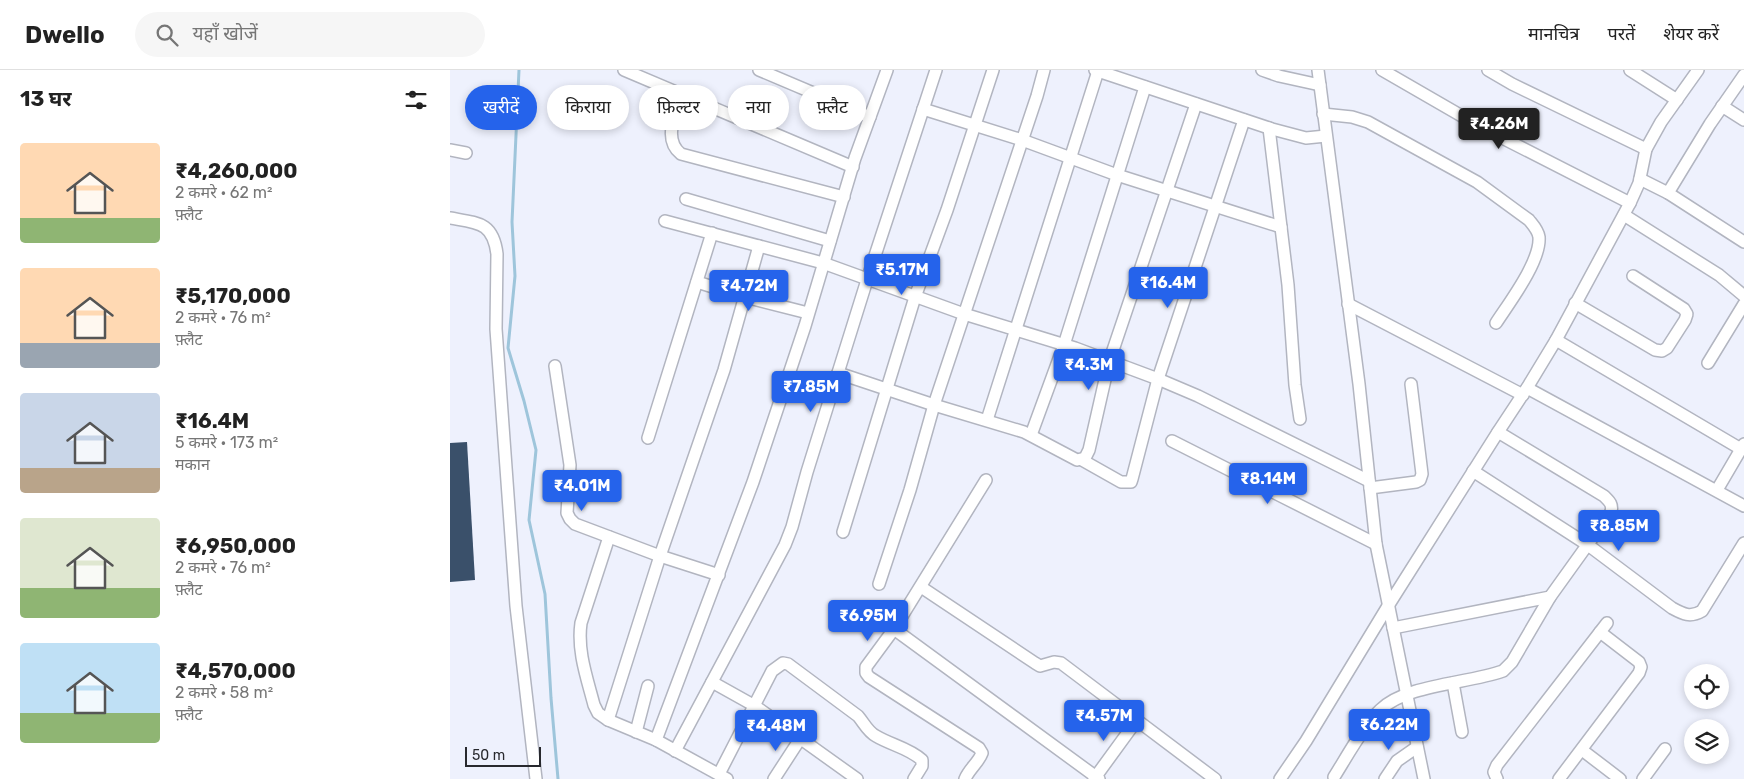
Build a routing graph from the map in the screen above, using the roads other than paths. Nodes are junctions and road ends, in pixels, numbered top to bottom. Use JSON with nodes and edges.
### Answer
{"nodes":[{"id":1,"x":624,"y":70,"type":"edge"},
{"id":2,"x":759,"y":70,"type":"edge"},
{"id":3,"x":887,"y":70,"type":"edge"},
{"id":4,"x":936,"y":70,"type":"edge"},
{"id":5,"x":992,"y":70,"type":"edge"},
{"id":6,"x":1044,"y":70,"type":"edge"},
{"id":7,"x":1096,"y":70,"type":"edge"},
{"id":8,"x":1262,"y":70,"type":"edge"},
{"id":9,"x":1318,"y":70,"type":"edge"},
{"id":10,"x":1382,"y":70,"type":"edge"},
{"id":11,"x":1488,"y":70,"type":"edge"},
{"id":12,"x":1630,"y":70,"type":"edge"},
{"id":13,"x":1698,"y":70,"type":"edge"},
{"id":14,"x":1744,"y":75,"type":"edge"},
{"id":15,"x":659,"y":85,"type":"edge"},
{"id":16,"x":1320,"y":85,"type":"junction"},
{"id":17,"x":1145,"y":87,"type":"junction"},
{"id":18,"x":1677,"y":100,"type":"junction"},
{"id":19,"x":1196,"y":104,"type":"junction"},
{"id":20,"x":1722,"y":106,"type":"junction"},
{"id":21,"x":923,"y":109,"type":"junction"},
{"id":22,"x":718,"y":110,"type":"edge"},
{"id":23,"x":1324,"y":114,"type":"junction"},
{"id":24,"x":870,"y":117,"type":"junction"},
{"id":25,"x":1244,"y":120,"type":"junction"},
{"id":26,"x":1744,"y":120,"type":"edge"},
{"id":27,"x":974,"y":126,"type":"junction"},
{"id":28,"x":1269,"y":128,"type":"junction"},
{"id":29,"x":672,"y":130,"type":"edge"},
{"id":30,"x":1326,"y":136,"type":"junction"},
{"id":31,"x":1022,"y":140,"type":"junction"},
{"id":32,"x":1646,"y":149,"type":"junction"},
{"id":33,"x":450,"y":150,"type":"edge"},
{"id":34,"x":466,"y":154,"type":"dead end"},
{"id":35,"x":1070,"y":158,"type":"junction"},
{"id":36,"x":853,"y":168,"type":"junction"},
{"id":37,"x":1117,"y":175,"type":"junction"},
{"id":38,"x":1640,"y":179,"type":"junction"},
{"id":39,"x":1167,"y":191,"type":"junction"},
{"id":40,"x":1668,"y":193,"type":"junction"},
{"id":41,"x":844,"y":197,"type":"junction"},
{"id":42,"x":686,"y":199,"type":"dead end"},
{"id":43,"x":1630,"y":203,"type":"junction"},
{"id":44,"x":1216,"y":206,"type":"junction"},
{"id":45,"x":1624,"y":215,"type":"junction"},
{"id":46,"x":450,"y":218,"type":"edge"},
{"id":47,"x":665,"y":220,"type":"dead end"},
{"id":48,"x":1281,"y":228,"type":"junction"},
{"id":49,"x":712,"y":233,"type":"junction"},
{"id":50,"x":830,"y":242,"type":"junction"},
{"id":51,"x":1744,"y":242,"type":"edge"},
{"id":52,"x":759,"y":246,"type":"junction"},
{"id":53,"x":823,"y":263,"type":"junction"},
{"id":54,"x":1633,"y":276,"type":"dead end"},
{"id":55,"x":867,"y":280,"type":"junction"},
{"id":56,"x":698,"y":282,"type":"junction"},
{"id":57,"x":1744,"y":296,"type":"edge"},
{"id":58,"x":745,"y":297,"type":"junction"},
{"id":59,"x":915,"y":297,"type":"junction"},
{"id":60,"x":1575,"y":303,"type":"junction"},
{"id":61,"x":1348,"y":304,"type":"junction"},
{"id":62,"x":1744,"y":304,"type":"edge"},
{"id":63,"x":808,"y":313,"type":"junction"},
{"id":64,"x":964,"y":314,"type":"junction"},
{"id":65,"x":1496,"y":323,"type":"dead end"},
{"id":66,"x":1015,"y":329,"type":"junction"},
{"id":67,"x":1556,"y":340,"type":"junction"},
{"id":68,"x":1064,"y":345,"type":"junction"},
{"id":69,"x":1109,"y":362,"type":"junction"},
{"id":70,"x":1708,"y":363,"type":"dead end"},
{"id":71,"x":555,"y":366,"type":"dead end"},
{"id":72,"x":838,"y":373,"type":"junction"},
{"id":73,"x":1158,"y":379,"type":"junction"},
{"id":74,"x":1411,"y":384,"type":"dead end"},
{"id":75,"x":886,"y":388,"type":"junction"},
{"id":76,"x":1525,"y":392,"type":"junction"},
{"id":77,"x":934,"y":405,"type":"junction"},
{"id":78,"x":1300,"y":419,"type":"dead end"},
{"id":79,"x":986,"y":420,"type":"junction"},
{"id":80,"x":1498,"y":432,"type":"junction"},
{"id":81,"x":1031,"y":435,"type":"junction"},
{"id":82,"x":648,"y":438,"type":"dead end"},
{"id":83,"x":1172,"y":441,"type":"dead end"},
{"id":84,"x":1742,"y":446,"type":"edge"},
{"id":85,"x":1082,"y":460,"type":"junction"},
{"id":86,"x":1473,"y":471,"type":"junction"},
{"id":87,"x":986,"y":480,"type":"dead end"},
{"id":88,"x":1370,"y":484,"type":"junction"},
{"id":89,"x":1717,"y":490,"type":"junction"},
{"id":90,"x":1744,"y":506,"type":"edge"},
{"id":91,"x":843,"y":532,"type":"dead end"},
{"id":92,"x":609,"y":537,"type":"junction"},
{"id":93,"x":1744,"y":542,"type":"edge"},
{"id":94,"x":1376,"y":544,"type":"junction"},
{"id":95,"x":1588,"y":544,"type":"junction"},
{"id":96,"x":660,"y":556,"type":"junction"},
{"id":97,"x":719,"y":575,"type":"junction"},
{"id":98,"x":879,"y":584,"type":"dead end"},
{"id":99,"x":920,"y":587,"type":"junction"},
{"id":100,"x":1550,"y":597,"type":"junction"},
{"id":101,"x":1388,"y":606,"type":"junction"},
{"id":102,"x":1392,"y":628,"type":"junction"},
{"id":103,"x":894,"y":629,"type":"junction"},
{"id":104,"x":712,"y":682,"type":"junction"},
{"id":105,"x":1453,"y":683,"type":"junction"},
{"id":106,"x":648,"y":686,"type":"dead end"},
{"id":107,"x":1406,"y":694,"type":"junction"},
{"id":108,"x":755,"y":706,"type":"junction"},
{"id":109,"x":608,"y":720,"type":"junction"},
{"id":110,"x":1137,"y":720,"type":"junction"},
{"id":111,"x":636,"y":732,"type":"junction"},
{"id":112,"x":1462,"y":732,"type":"dead end"},
{"id":113,"x":800,"y":739,"type":"junction"},
{"id":114,"x":656,"y":740,"type":"junction"},
{"id":115,"x":1417,"y":747,"type":"junction"},
{"id":116,"x":1665,"y":749,"type":"dead end"},
{"id":117,"x":1582,"y":750,"type":"junction"},
{"id":118,"x":675,"y":751,"type":"junction"},
{"id":119,"x":723,"y":777,"type":"edge"},
{"id":120,"x":1334,"y":777,"type":"dead end"},
{"id":121,"x":1096,"y":778,"type":"edge"},
{"id":122,"x":536,"y":779,"type":"edge"},
{"id":123,"x":774,"y":779,"type":"edge"},
{"id":124,"x":856,"y":779,"type":"edge"},
{"id":125,"x":914,"y":779,"type":"edge"},
{"id":126,"x":965,"y":779,"type":"edge"},
{"id":127,"x":1215,"y":779,"type":"edge"},
{"id":128,"x":1280,"y":779,"type":"edge"},
{"id":129,"x":1385,"y":779,"type":"edge"},
{"id":130,"x":1424,"y":779,"type":"edge"},
{"id":131,"x":1498,"y":779,"type":"edge"},
{"id":132,"x":1559,"y":779,"type":"edge"},
{"id":133,"x":1620,"y":779,"type":"edge"},
{"id":134,"x":1643,"y":779,"type":"edge"}],
"edges":[{"from":1,"to":15,"type":"street"},
{"from":2,"to":24,"type":"street"},
{"from":3,"to":24,"type":"street"},
{"from":4,"to":21,"type":"street"},
{"from":5,"to":27,"type":"street"},
{"from":6,"to":31,"type":"street"},
{"from":7,"to":17,"type":"street"},
{"from":7,"to":35,"type":"street"},
{"from":8,"to":16,"type":"street"},
{"from":9,"to":16,"type":"street"},
{"from":10,"to":43,"type":"street"},
{"from":11,"to":32,"type":"street"},
{"from":12,"to":18,"type":"street"},
{"from":13,"to":18,"type":"street"},
{"from":14,"to":20,"type":"street"},
{"from":16,"to":23,"type":"street"},
{"from":17,"to":19,"type":"street"},
{"from":17,"to":37,"type":"street"},
{"from":18,"to":32,"type":"street"},
{"from":19,"to":25,"type":"street"},
{"from":19,"to":39,"type":"street"},
{"from":20,"to":26,"type":"street"},
{"from":20,"to":40,"type":"street"},
{"from":21,"to":27,"type":"street"},
{"from":21,"to":55,"type":"street"},
{"from":22,"to":36,"type":"street"},
{"from":23,"to":30,"type":"street"},
{"from":23,"to":65,"type":"street"},
{"from":24,"to":36,"type":"street"},
{"from":25,"to":28,"type":"street"},
{"from":25,"to":44,"type":"street"},
{"from":27,"to":31,"type":"street"},
{"from":27,"to":59,"type":"street"},
{"from":28,"to":30,"type":"street"},
{"from":28,"to":48,"type":"street"},
{"from":29,"to":41,"type":"street"},
{"from":30,"to":61,"type":"street"},
{"from":31,"to":35,"type":"street"},
{"from":31,"to":64,"type":"street"},
{"from":32,"to":38,"type":"street"},
{"from":33,"to":34,"type":"street"},
{"from":35,"to":37,"type":"street"},
{"from":35,"to":66,"type":"street"},
{"from":36,"to":41,"type":"street"},
{"from":37,"to":39,"type":"street"},
{"from":37,"to":68,"type":"street"},
{"from":38,"to":40,"type":"street"},
{"from":38,"to":43,"type":"street"},
{"from":39,"to":44,"type":"street"},
{"from":39,"to":69,"type":"street"},
{"from":40,"to":51,"type":"street"},
{"from":41,"to":50,"type":"street"},
{"from":42,"to":50,"type":"street"},
{"from":43,"to":45,"type":"street"},
{"from":44,"to":48,"type":"street"},
{"from":44,"to":73,"type":"street"},
{"from":45,"to":57,"type":"street"},
{"from":45,"to":60,"type":"street"},
{"from":46,"to":122,"type":"street"},
{"from":47,"to":49,"type":"street"},
{"from":48,"to":78,"type":"street"},
{"from":49,"to":52,"type":"street"},
{"from":49,"to":56,"type":"street"},
{"from":50,"to":53,"type":"street"},
{"from":52,"to":53,"type":"street"},
{"from":52,"to":58,"type":"street"},
{"from":53,"to":55,"type":"street"},
{"from":53,"to":63,"type":"street"},
{"from":54,"to":60,"type":"street"},
{"from":55,"to":59,"type":"street"},
{"from":55,"to":72,"type":"street"},
{"from":56,"to":58,"type":"street"},
{"from":56,"to":82,"type":"street"},
{"from":58,"to":63,"type":"street"},
{"from":58,"to":96,"type":"street"},
{"from":59,"to":64,"type":"street"},
{"from":59,"to":75,"type":"street"},
{"from":60,"to":67,"type":"street"},
{"from":61,"to":76,"type":"street"},
{"from":61,"to":88,"type":"street"},
{"from":62,"to":70,"type":"street"},
{"from":63,"to":97,"type":"street"},
{"from":64,"to":66,"type":"street"},
{"from":64,"to":77,"type":"street"},
{"from":66,"to":68,"type":"street"},
{"from":66,"to":79,"type":"street"},
{"from":67,"to":76,"type":"street"},
{"from":67,"to":84,"type":"street"},
{"from":68,"to":69,"type":"street"},
{"from":68,"to":81,"type":"street"},
{"from":69,"to":73,"type":"street"},
{"from":69,"to":85,"type":"street"},
{"from":71,"to":92,"type":"street"},
{"from":72,"to":75,"type":"street"},
{"from":72,"to":104,"type":"street"},
{"from":73,"to":85,"type":"street"},
{"from":73,"to":88,"type":"street"},
{"from":74,"to":88,"type":"street"},
{"from":75,"to":77,"type":"street"},
{"from":75,"to":91,"type":"street"},
{"from":76,"to":80,"type":"street"},
{"from":76,"to":89,"type":"street"},
{"from":77,"to":79,"type":"street"},
{"from":77,"to":98,"type":"street"},
{"from":79,"to":81,"type":"street"},
{"from":80,"to":86,"type":"street"},
{"from":80,"to":95,"type":"street"},
{"from":81,"to":85,"type":"street"},
{"from":83,"to":94,"type":"street"},
{"from":84,"to":89,"type":"street"},
{"from":86,"to":95,"type":"street"},
{"from":86,"to":101,"type":"street"},
{"from":87,"to":99,"type":"street"},
{"from":88,"to":94,"type":"street"},
{"from":89,"to":90,"type":"street"},
{"from":92,"to":96,"type":"street"},
{"from":92,"to":109,"type":"street"},
{"from":93,"to":95,"type":"street"},
{"from":94,"to":101,"type":"street"},
{"from":95,"to":100,"type":"street"},
{"from":96,"to":97,"type":"street"},
{"from":96,"to":109,"type":"street"},
{"from":97,"to":114,"type":"street"},
{"from":99,"to":103,"type":"street"},
{"from":99,"to":110,"type":"street"},
{"from":100,"to":102,"type":"street"},
{"from":100,"to":105,"type":"street"},
{"from":101,"to":102,"type":"street"},
{"from":101,"to":128,"type":"street"},
{"from":102,"to":107,"type":"street"},
{"from":103,"to":121,"type":"street"},
{"from":103,"to":126,"type":"street"},
{"from":104,"to":108,"type":"street"},
{"from":104,"to":118,"type":"street"},
{"from":105,"to":107,"type":"street"},
{"from":105,"to":112,"type":"street"},
{"from":106,"to":111,"type":"street"},
{"from":107,"to":115,"type":"street"},
{"from":107,"to":120,"type":"street"},
{"from":108,"to":113,"type":"street"},
{"from":108,"to":119,"type":"street"},
{"from":108,"to":125,"type":"street"},
{"from":109,"to":111,"type":"street"},
{"from":110,"to":121,"type":"street"},
{"from":110,"to":127,"type":"street"},
{"from":111,"to":114,"type":"street"},
{"from":113,"to":123,"type":"street"},
{"from":113,"to":124,"type":"street"},
{"from":114,"to":118,"type":"street"},
{"from":115,"to":129,"type":"street"},
{"from":115,"to":130,"type":"street"},
{"from":116,"to":134,"type":"street"},
{"from":117,"to":131,"type":"street"},
{"from":117,"to":132,"type":"street"},
{"from":117,"to":133,"type":"street"},
{"from":118,"to":119,"type":"street"}]}
